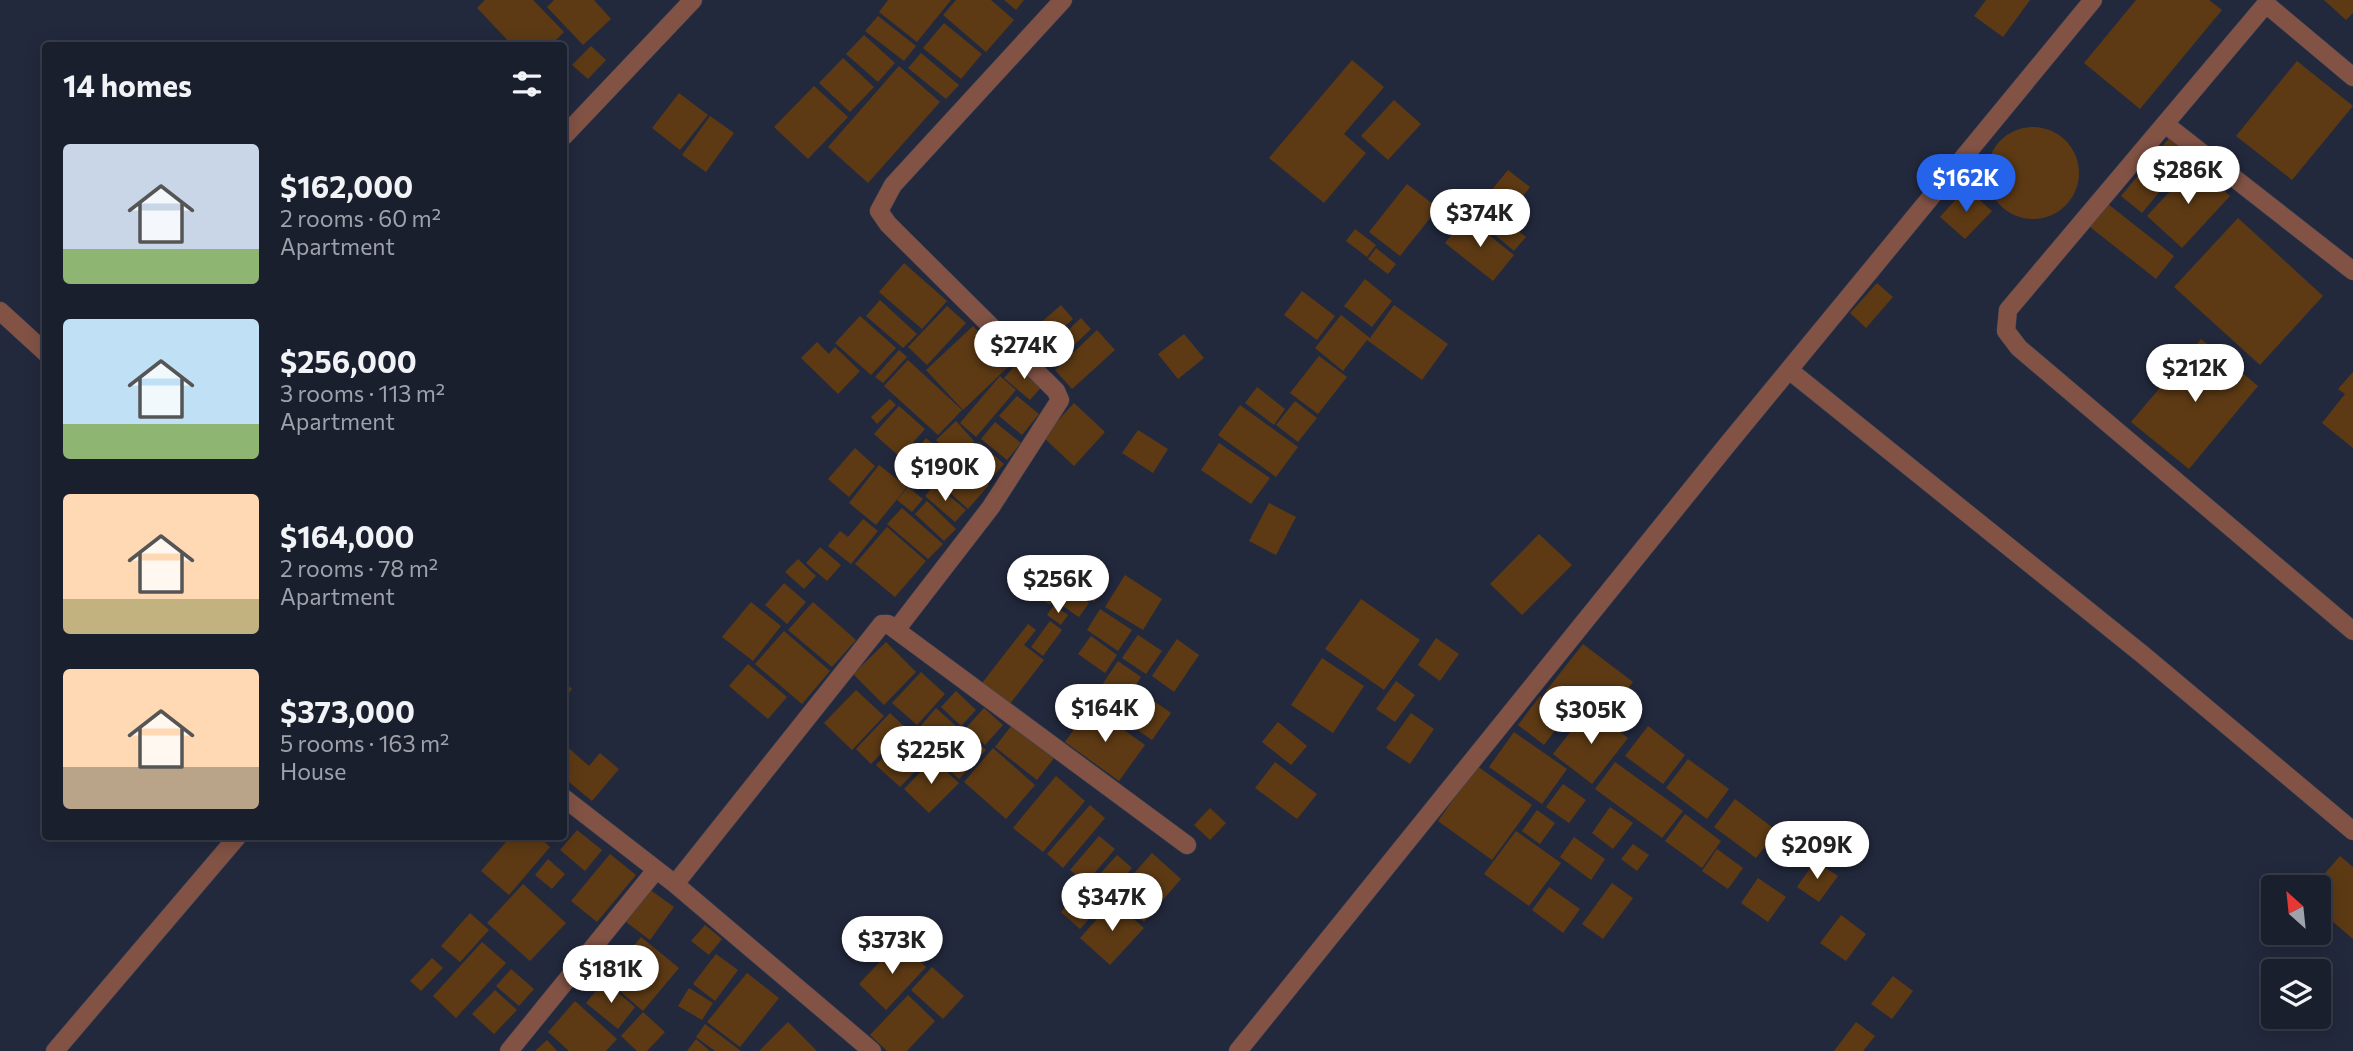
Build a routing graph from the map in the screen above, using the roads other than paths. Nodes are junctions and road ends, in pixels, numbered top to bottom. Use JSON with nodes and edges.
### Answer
{"nodes":[{"id":1,"x":693,"y":0,"type":"edge"},
{"id":2,"x":1063,"y":0,"type":"edge"},
{"id":3,"x":2093,"y":0,"type":"edge"},
{"id":4,"x":2353,"y":77,"type":"edge"},
{"id":5,"x":2165,"y":124,"type":"junction"},
{"id":6,"x":567,"y":133,"type":"edge"},
{"id":7,"x":2353,"y":271,"type":"edge"},
{"id":8,"x":0,"y":311,"type":"edge"},
{"id":9,"x":42,"y":349,"type":"edge"},
{"id":10,"x":1789,"y":370,"type":"junction"},
{"id":11,"x":896,"y":630,"type":"junction"},
{"id":12,"x":2353,"y":631,"type":"edge"},
{"id":13,"x":567,"y":800,"type":"edge"},
{"id":14,"x":2353,"y":831,"type":"edge"},
{"id":15,"x":235,"y":840,"type":"edge"},
{"id":16,"x":1187,"y":845,"type":"dead end"},
{"id":17,"x":656,"y":870,"type":"junction"},
{"id":18,"x":675,"y":884,"type":"junction"},
{"id":19,"x":55,"y":1051,"type":"edge"},
{"id":20,"x":509,"y":1051,"type":"edge"},
{"id":21,"x":872,"y":1051,"type":"edge"},
{"id":22,"x":1238,"y":1051,"type":"edge"}],
"edges":[{"from":1,"to":6,"type":"street"},
{"from":2,"to":11,"type":"street"},
{"from":3,"to":10,"type":"street"},
{"from":4,"to":5,"type":"street"},
{"from":5,"to":7,"type":"street"},
{"from":5,"to":12,"type":"street"},
{"from":8,"to":9,"type":"street"},
{"from":10,"to":14,"type":"street"},
{"from":10,"to":22,"type":"street"},
{"from":11,"to":16,"type":"street"},
{"from":11,"to":18,"type":"street"},
{"from":13,"to":17,"type":"street"},
{"from":15,"to":19,"type":"street"},
{"from":17,"to":18,"type":"street"},
{"from":17,"to":20,"type":"street"},
{"from":18,"to":21,"type":"street"}]}
